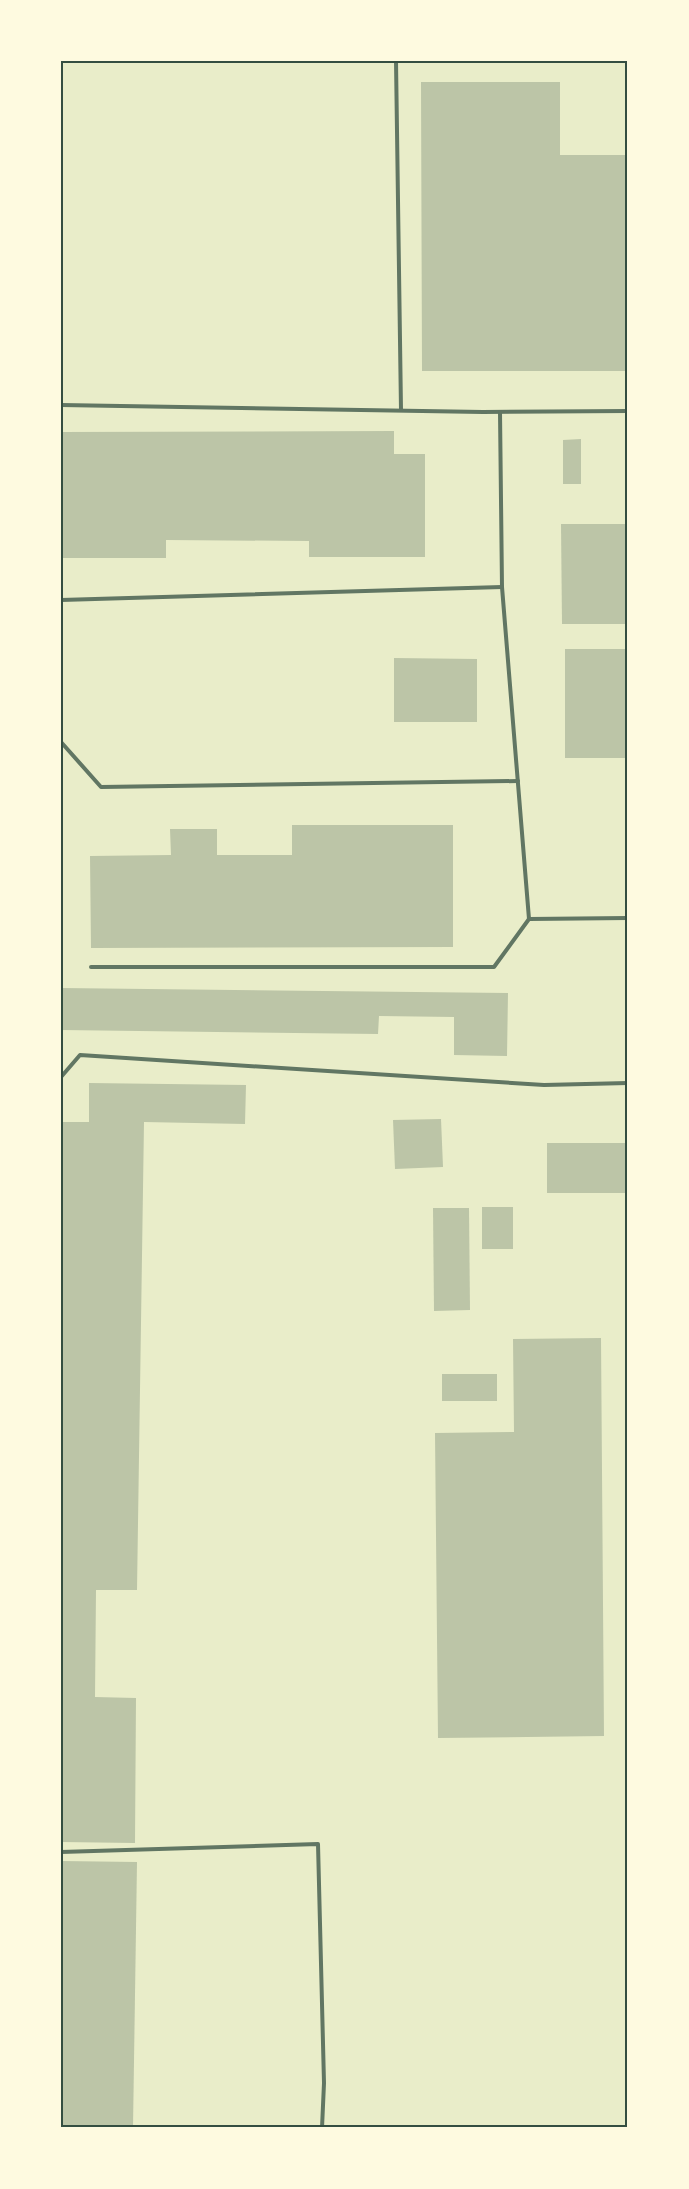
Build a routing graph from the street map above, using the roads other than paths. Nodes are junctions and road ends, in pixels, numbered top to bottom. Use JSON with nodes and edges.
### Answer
{"nodes":[{"id":1,"x":396,"y":61,"type":"edge"},
{"id":2,"x":61,"y":405,"type":"edge"},
{"id":3,"x":401,"y":410,"type":"junction"},
{"id":4,"x":628,"y":411,"type":"edge"},
{"id":5,"x":500,"y":412,"type":"junction"},
{"id":6,"x":502,"y":587,"type":"junction"},
{"id":7,"x":61,"y":600,"type":"edge"},
{"id":8,"x":61,"y":742,"type":"edge"},
{"id":9,"x":518,"y":781,"type":"junction"},
{"id":10,"x":628,"y":918,"type":"edge"},
{"id":11,"x":529,"y":919,"type":"junction"},
{"id":12,"x":91,"y":968,"type":"dead end"},
{"id":13,"x":61,"y":1077,"type":"edge"},
{"id":14,"x":628,"y":1083,"type":"edge"},
{"id":15,"x":61,"y":1852,"type":"edge"},
{"id":16,"x":322,"y":2128,"type":"edge"}],
"edges":[{"from":1,"to":3,"type":"lane"},
{"from":2,"to":3,"type":"lane"},
{"from":3,"to":5,"type":"lane"},
{"from":4,"to":5,"type":"lane"},
{"from":5,"to":6,"type":"lane"},
{"from":6,"to":7,"type":"lane"},
{"from":6,"to":9,"type":"lane"},
{"from":8,"to":9,"type":"lane"},
{"from":9,"to":11,"type":"lane"},
{"from":10,"to":11,"type":"lane"},
{"from":11,"to":12,"type":"lane"},
{"from":13,"to":14,"type":"lane"},
{"from":15,"to":16,"type":"lane"}]}
